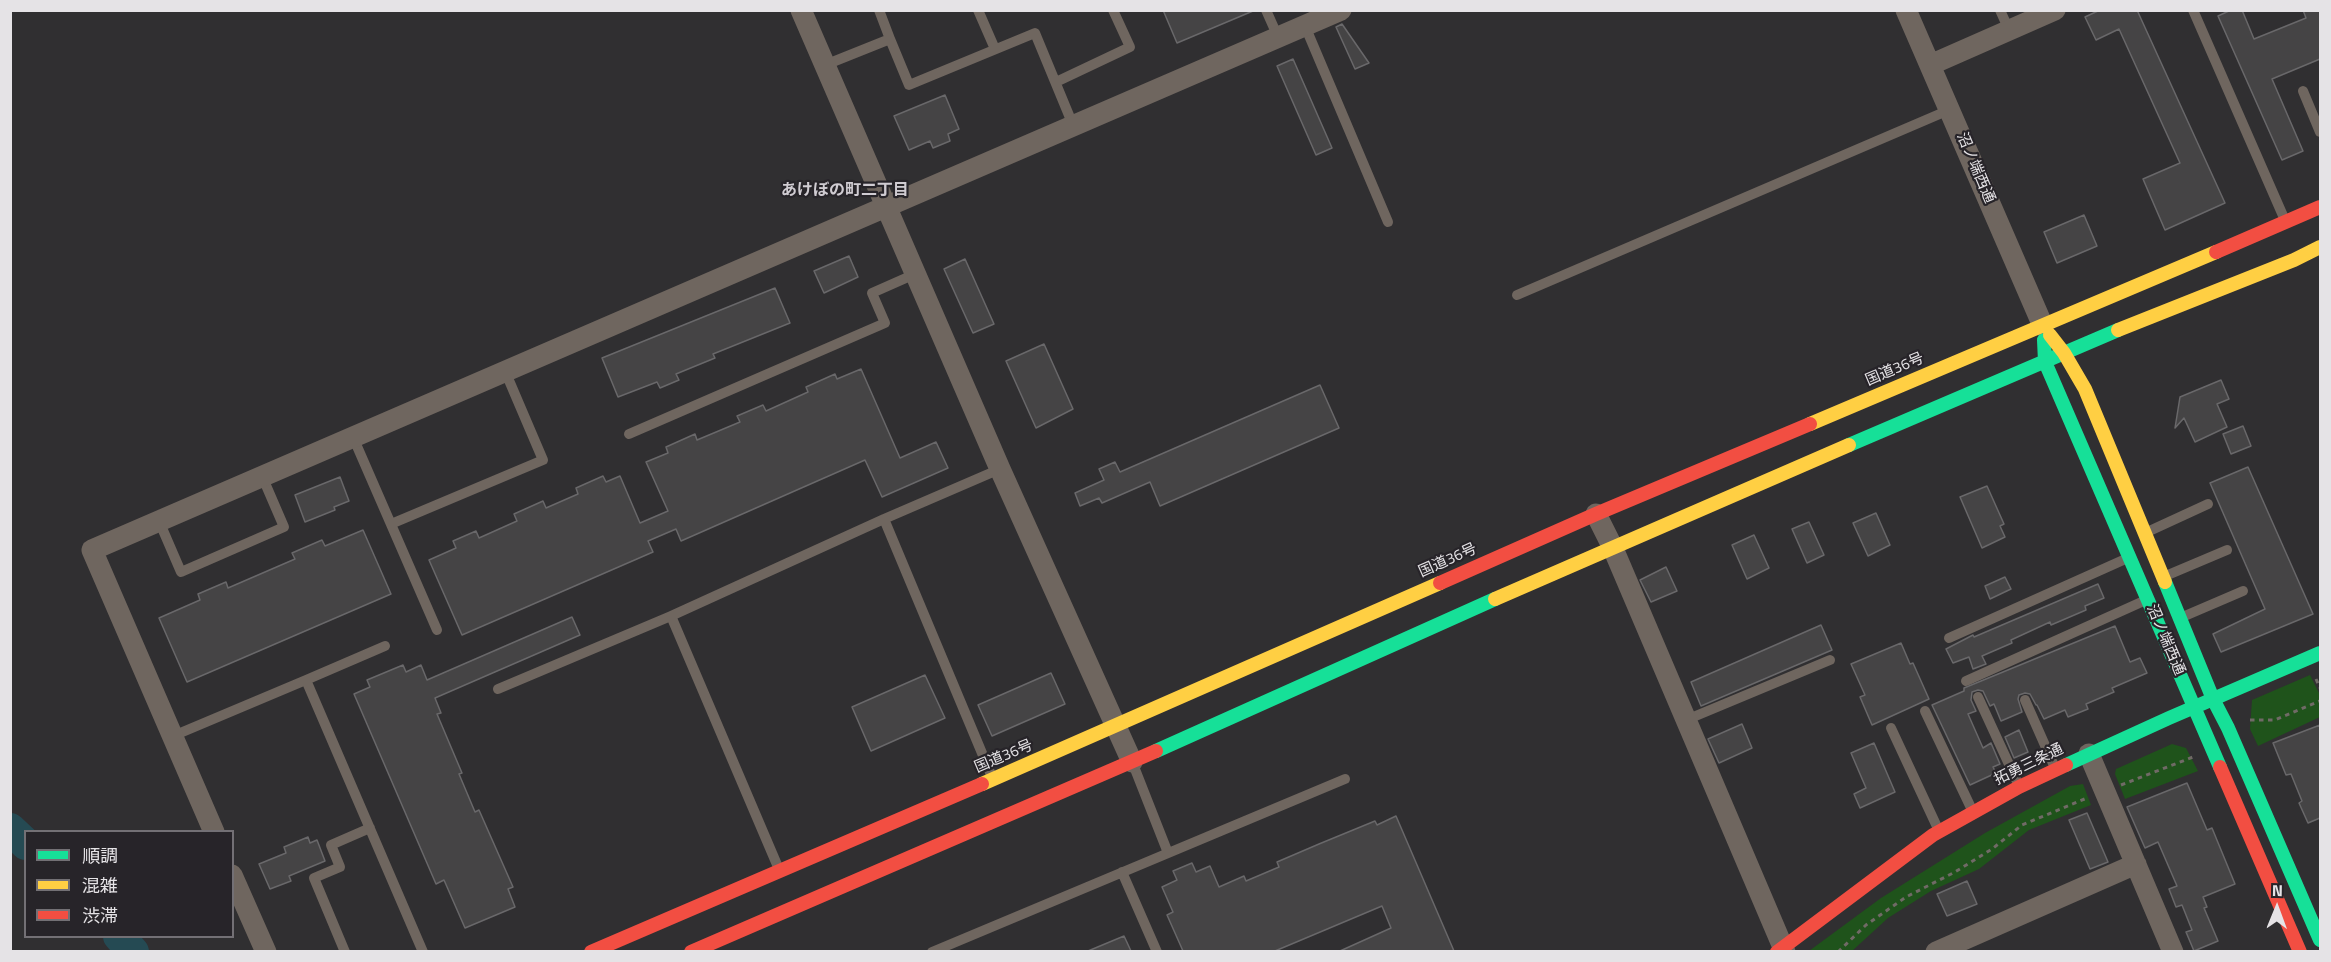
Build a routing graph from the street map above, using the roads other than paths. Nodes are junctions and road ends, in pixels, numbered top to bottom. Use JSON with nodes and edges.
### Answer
{"nodes":[{"id":1,"x":801,"y":10,"type":"edge"},
{"id":2,"x":879,"y":10,"type":"edge"},
{"id":3,"x":978,"y":10,"type":"edge"},
{"id":4,"x":1113,"y":10,"type":"edge"},
{"id":5,"x":1266,"y":10,"type":"edge"},
{"id":6,"x":1341,"y":10,"type":"edge"},
{"id":7,"x":1906,"y":10,"type":"edge"},
{"id":8,"x":2000,"y":10,"type":"edge"},
{"id":9,"x":2055,"y":10,"type":"edge"},
{"id":10,"x":2193,"y":10,"type":"edge"},
{"id":11,"x":1305,"y":26,"type":"junction"},
{"id":12,"x":2009,"y":30,"type":"junction"},
{"id":13,"x":1278,"y":37,"type":"junction"},
{"id":14,"x":890,"y":39,"type":"junction"},
{"id":15,"x":995,"y":49,"type":"junction"},
{"id":16,"x":1930,"y":65,"type":"junction"},
{"id":17,"x":825,"y":66,"type":"junction"},
{"id":18,"x":1056,"y":82,"type":"junction"},
{"id":19,"x":2303,"y":91,"type":"dead end"},
{"id":20,"x":1949,"y":110,"type":"junction"},
{"id":21,"x":1073,"y":125,"type":"junction"},
{"id":22,"x":2320,"y":132,"type":"edge"},
{"id":23,"x":885,"y":206,"type":"junction"},
{"id":24,"x":2320,"y":207,"type":"edge"},
{"id":25,"x":2286,"y":221,"type":"junction"},
{"id":26,"x":1388,"y":222,"type":"dead end"},
{"id":27,"x":2320,"y":247,"type":"edge"},
{"id":28,"x":915,"y":274,"type":"junction"},
{"id":29,"x":1517,"y":296,"type":"dead end"},
{"id":30,"x":2043,"y":326,"type":"junction"},
{"id":31,"x":2064,"y":353,"type":"junction"},
{"id":32,"x":2045,"y":362,"type":"junction"},
{"id":33,"x":505,"y":371,"type":"junction"},
{"id":34,"x":629,"y":434,"type":"dead end"},
{"id":35,"x":353,"y":437,"type":"junction"},
{"id":36,"x":1000,"y":469,"type":"junction"},
{"id":37,"x":262,"y":476,"type":"junction"},
{"id":38,"x":2208,"y":504,"type":"dead end"},
{"id":39,"x":1596,"y":514,"type":"junction"},
{"id":40,"x":884,"y":519,"type":"junction"},
{"id":41,"x":159,"y":521,"type":"junction"},
{"id":42,"x":391,"y":524,"type":"junction"},
{"id":43,"x":2144,"y":533,"type":"junction"},
{"id":44,"x":1612,"y":546,"type":"junction"},
{"id":45,"x":2227,"y":550,"type":"dead end"},
{"id":46,"x":2130,"y":557,"type":"junction"},
{"id":47,"x":2163,"y":577,"type":"junction"},
{"id":48,"x":2243,"y":591,"type":"dead end"},
{"id":49,"x":2148,"y":599,"type":"junction"},
{"id":50,"x":671,"y":616,"type":"junction"},
{"id":51,"x":2180,"y":618,"type":"junction"},
{"id":52,"x":437,"y":630,"type":"dead end"},
{"id":53,"x":1949,"y":638,"type":"dead end"},
{"id":54,"x":385,"y":646,"type":"dead end"},
{"id":55,"x":2320,"y":653,"type":"edge"},
{"id":56,"x":1830,"y":660,"type":"dead end"},
{"id":57,"x":306,"y":680,"type":"junction"},
{"id":58,"x":1966,"y":681,"type":"dead end"},
{"id":59,"x":498,"y":689,"type":"dead end"},
{"id":60,"x":1978,"y":697,"type":"dead end"},
{"id":61,"x":2213,"y":699,"type":"junction"},
{"id":62,"x":2025,"y":700,"type":"dead end"},
{"id":63,"x":2194,"y":707,"type":"junction"},
{"id":64,"x":1925,"y":711,"type":"dead end"},
{"id":65,"x":1686,"y":720,"type":"junction"},
{"id":66,"x":1117,"y":726,"type":"junction"},
{"id":67,"x":1891,"y":728,"type":"dead end"},
{"id":68,"x":172,"y":736,"type":"junction"},
{"id":69,"x":2089,"y":754,"type":"junction"},
{"id":70,"x":1132,"y":762,"type":"junction"},
{"id":71,"x":2055,"y":769,"type":"junction"},
{"id":72,"x":1345,"y":779,"type":"dead end"},
{"id":73,"x":993,"y":780,"type":"junction"},
{"id":74,"x":2019,"y":787,"type":"junction"},
{"id":75,"x":1973,"y":813,"type":"junction"},
{"id":76,"x":370,"y":828,"type":"junction"},
{"id":77,"x":214,"y":830,"type":"edge"},
{"id":78,"x":1939,"y":832,"type":"junction"},
{"id":79,"x":1168,"y":853,"type":"junction"},
{"id":80,"x":2136,"y":864,"type":"junction"},
{"id":81,"x":779,"y":871,"type":"junction"},
{"id":82,"x":1122,"y":872,"type":"junction"},
{"id":83,"x":234,"y":879,"type":"edge"},
{"id":84,"x":2320,"y":940,"type":"edge"},
{"id":85,"x":1782,"y":950,"type":"edge"},
{"id":86,"x":266,"y":951,"type":"edge"},
{"id":87,"x":345,"y":951,"type":"edge"},
{"id":88,"x":423,"y":951,"type":"edge"},
{"id":89,"x":591,"y":951,"type":"edge"},
{"id":90,"x":692,"y":951,"type":"edge"},
{"id":91,"x":932,"y":951,"type":"edge"},
{"id":92,"x":1157,"y":951,"type":"edge"},
{"id":93,"x":1936,"y":951,"type":"edge"},
{"id":94,"x":2173,"y":951,"type":"edge"},
{"id":95,"x":2300,"y":951,"type":"edge"}],
"edges":[{"from":1,"to":17,"type":"street"},
{"from":2,"to":14,"type":"lane"},
{"from":3,"to":15,"type":"lane"},
{"from":4,"to":18,"type":"lane"},
{"from":5,"to":13,"type":"lane"},
{"from":6,"to":11,"type":"street"},
{"from":7,"to":16,"type":"street","name":"沼ノ端西通"},
{"from":8,"to":12,"type":"lane"},
{"from":9,"to":12,"type":"street"},
{"from":10,"to":25,"type":"lane"},
{"from":11,"to":13,"type":"street"},
{"from":11,"to":26,"type":"lane"},
{"from":12,"to":16,"type":"street"},
{"from":13,"to":21,"type":"street"},
{"from":14,"to":15,"type":"lane"},
{"from":14,"to":17,"type":"lane"},
{"from":15,"to":18,"type":"lane"},
{"from":16,"to":20,"type":"street","name":"沼ノ端西通"},
{"from":17,"to":23,"type":"street"},
{"from":18,"to":21,"type":"lane"},
{"from":19,"to":22,"type":"lane"},
{"from":20,"to":29,"type":"lane"},
{"from":20,"to":30,"type":"street","name":"沼ノ端西通"},
{"from":21,"to":23,"type":"street"},
{"from":23,"to":28,"type":"street"},
{"from":23,"to":33,"type":"street"},
{"from":24,"to":25,"type":"main road","name":"国道36号"},
{"from":25,"to":30,"type":"main road","name":"国道36号"},
{"from":27,"to":31,"type":"main road"},
{"from":28,"to":34,"type":"lane"},
{"from":28,"to":36,"type":"street"},
{"from":30,"to":31,"type":"main road","name":"沼ノ端西通"},
{"from":30,"to":32,"type":"main road","name":"沼ノ端西通"},
{"from":30,"to":39,"type":"main road","name":"国道36号"},
{"from":31,"to":32,"type":"main road"},
{"from":31,"to":43,"type":"main road","name":"沼ノ端西通"},
{"from":32,"to":44,"type":"main road"},
{"from":32,"to":46,"type":"main road","name":"沼ノ端西通"},
{"from":33,"to":35,"type":"street"},
{"from":33,"to":42,"type":"lane"},
{"from":35,"to":37,"type":"street"},
{"from":35,"to":42,"type":"lane"},
{"from":36,"to":40,"type":"lane"},
{"from":36,"to":66,"type":"street"},
{"from":37,"to":41,"type":"street"},
{"from":37,"to":41,"type":"lane"},
{"from":38,"to":43,"type":"lane"},
{"from":39,"to":44,"type":"street"},
{"from":39,"to":66,"type":"main road","name":"国道36号"},
{"from":40,"to":50,"type":"lane"},
{"from":40,"to":73,"type":"lane"},
{"from":41,"to":68,"type":"street"},
{"from":42,"to":52,"type":"lane"},
{"from":43,"to":47,"type":"main road","name":"沼ノ端西通"},
{"from":44,"to":65,"type":"street"},
{"from":44,"to":70,"type":"main road"},
{"from":45,"to":47,"type":"lane"},
{"from":46,"to":49,"type":"main road","name":"沼ノ端西通"},
{"from":46,"to":53,"type":"lane"},
{"from":47,"to":51,"type":"main road","name":"沼ノ端西通"},
{"from":48,"to":51,"type":"lane"},
{"from":49,"to":58,"type":"lane"},
{"from":49,"to":63,"type":"main road","name":"沼ノ端西通"},
{"from":50,"to":59,"type":"lane"},
{"from":50,"to":81,"type":"lane"},
{"from":51,"to":61,"type":"main road","name":"沼ノ端西通"},
{"from":54,"to":57,"type":"lane"},
{"from":55,"to":61,"type":"main road","name":"拓勇三条通"},
{"from":56,"to":65,"type":"lane"},
{"from":57,"to":68,"type":"lane"},
{"from":57,"to":76,"type":"lane"},
{"from":60,"to":74,"type":"lane"},
{"from":61,"to":63,"type":"main road","name":"拓勇三条通"},
{"from":61,"to":84,"type":"main road","name":"沼ノ端西通"},
{"from":62,"to":71,"type":"lane"},
{"from":63,"to":69,"type":"main road","name":"拓勇三条通"},
{"from":63,"to":95,"type":"main road","name":"沼ノ端西通"},
{"from":64,"to":75,"type":"lane"},
{"from":65,"to":85,"type":"street"},
{"from":66,"to":70,"type":"street"},
{"from":66,"to":73,"type":"main road","name":"国道36号"},
{"from":67,"to":78,"type":"lane"},
{"from":68,"to":77,"type":"street"},
{"from":69,"to":71,"type":"main road","name":"拓勇三条通"},
{"from":69,"to":80,"type":"street"},
{"from":70,"to":79,"type":"lane"},
{"from":70,"to":90,"type":"main road"},
{"from":71,"to":74,"type":"main road","name":"拓勇三条通"},
{"from":72,"to":79,"type":"lane"},
{"from":73,"to":81,"type":"main road","name":"国道36号"},
{"from":74,"to":75,"type":"main road","name":"拓勇三条通"},
{"from":75,"to":78,"type":"main road","name":"拓勇三条通"},
{"from":76,"to":87,"type":"lane"},
{"from":76,"to":88,"type":"lane"},
{"from":78,"to":85,"type":"main road","name":"拓勇三条通"},
{"from":79,"to":82,"type":"lane"},
{"from":80,"to":93,"type":"street"},
{"from":80,"to":94,"type":"street"},
{"from":81,"to":89,"type":"main road","name":"国道36号"},
{"from":82,"to":91,"type":"lane"},
{"from":82,"to":92,"type":"lane"},
{"from":83,"to":86,"type":"street"}]}
